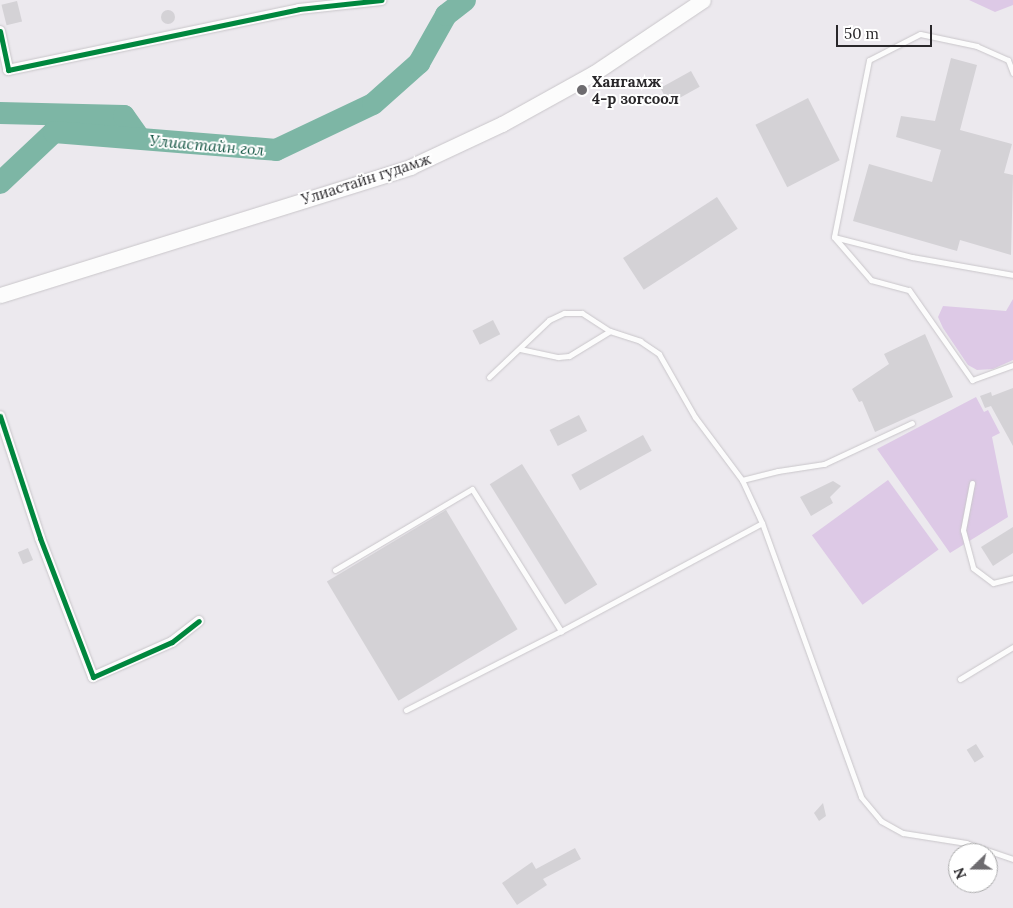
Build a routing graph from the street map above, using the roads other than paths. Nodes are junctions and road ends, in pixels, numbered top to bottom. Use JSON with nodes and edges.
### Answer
{"nodes":[{"id":1,"x":291,"y":0,"type":"edge"},
{"id":2,"x":382,"y":0,"type":"edge"},
{"id":3,"x":702,"y":0,"type":"edge"},
{"id":4,"x":299,"y":9,"type":"junction"},
{"id":5,"x":0,"y":31,"type":"edge"},
{"id":6,"x":1013,"y":73,"type":"edge"},
{"id":7,"x":834,"y":237,"type":"junction"},
{"id":8,"x":1013,"y":275,"type":"edge"},
{"id":9,"x":0,"y":295,"type":"edge"},
{"id":10,"x":610,"y":331,"type":"junction"},
{"id":11,"x":520,"y":349,"type":"junction"},
{"id":12,"x":1013,"y":365,"type":"edge"},
{"id":13,"x":489,"y":377,"type":"dead end"},
{"id":14,"x":0,"y":416,"type":"edge"},
{"id":15,"x":912,"y":423,"type":"dead end"},
{"id":16,"x":742,"y":480,"type":"junction"},
{"id":17,"x":972,"y":484,"type":"dead end"},
{"id":18,"x":762,"y":523,"type":"junction"},
{"id":19,"x":335,"y":570,"type":"dead end"},
{"id":20,"x":1013,"y":578,"type":"edge"},
{"id":21,"x":200,"y":622,"type":"dead end"},
{"id":22,"x":561,"y":631,"type":"junction"},
{"id":23,"x":1013,"y":647,"type":"edge"},
{"id":24,"x":960,"y":679,"type":"dead end"},
{"id":25,"x":406,"y":710,"type":"dead end"},
{"id":26,"x":1013,"y":859,"type":"edge"}],
"edges":[{"from":1,"to":4,"type":"street"},
{"from":2,"to":4,"type":"street"},
{"from":3,"to":9,"type":"main road","name":"Улиастайн гудамж"},
{"from":4,"to":5,"type":"street"},
{"from":6,"to":7,"type":"lane"},
{"from":7,"to":8,"type":"lane"},
{"from":7,"to":12,"type":"lane"},
{"from":10,"to":11,"type":"lane"},
{"from":10,"to":11,"type":"lane"},
{"from":10,"to":16,"type":"lane"},
{"from":11,"to":13,"type":"lane"},
{"from":14,"to":21,"type":"street"},
{"from":15,"to":16,"type":"lane"},
{"from":16,"to":18,"type":"lane"},
{"from":17,"to":20,"type":"lane"},
{"from":18,"to":22,"type":"lane"},
{"from":18,"to":26,"type":"lane"},
{"from":19,"to":22,"type":"lane"},
{"from":22,"to":25,"type":"lane"},
{"from":23,"to":24,"type":"lane"}]}
